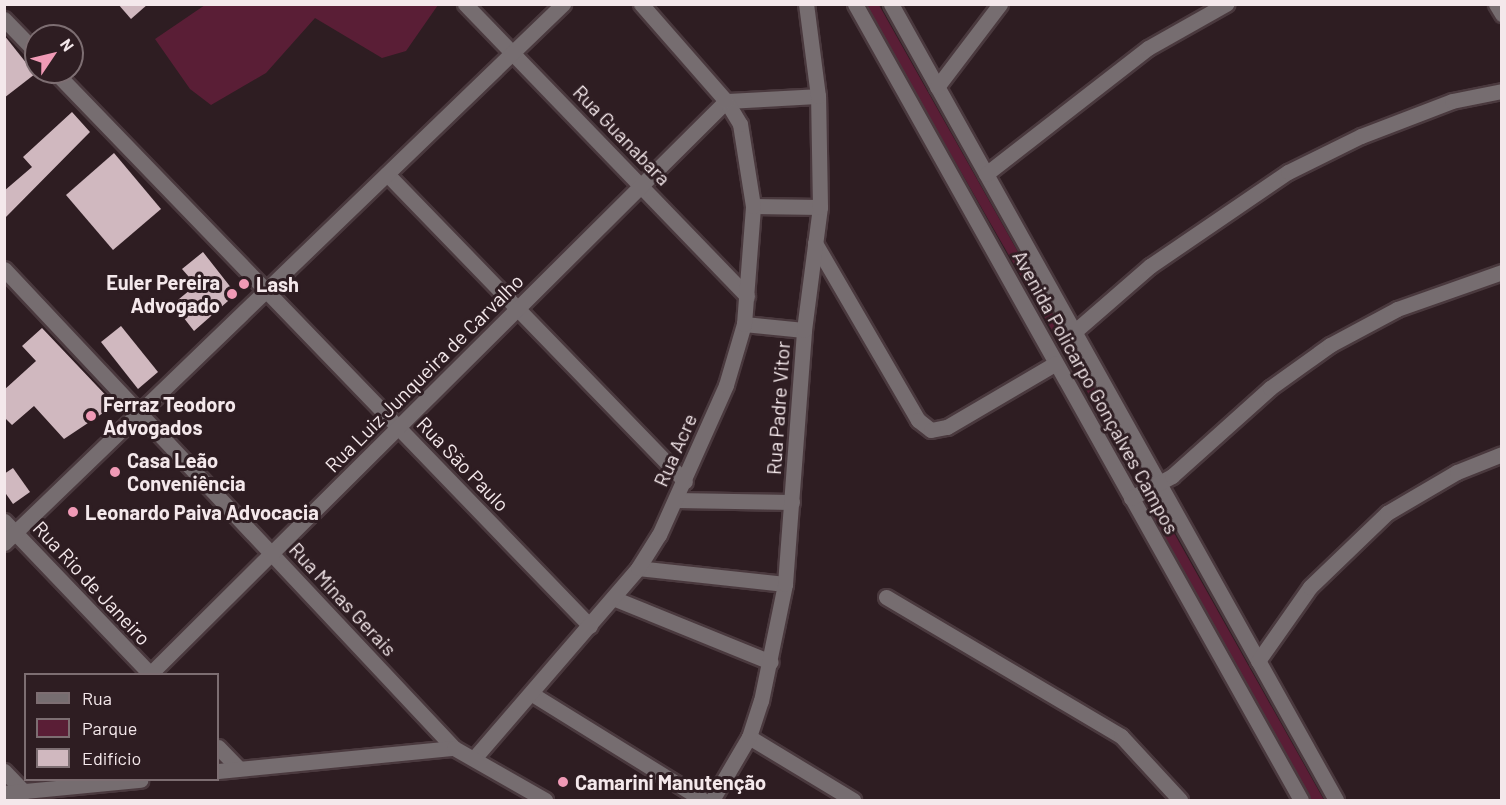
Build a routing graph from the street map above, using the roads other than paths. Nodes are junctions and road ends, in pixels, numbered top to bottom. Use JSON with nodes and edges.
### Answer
{"nodes":[{"id":1,"x":465,"y":4,"type":"edge"},
{"id":2,"x":563,"y":4,"type":"edge"},
{"id":3,"x":641,"y":4,"type":"edge"},
{"id":4,"x":855,"y":4,"type":"edge"},
{"id":5,"x":891,"y":4,"type":"edge"},
{"id":6,"x":1000,"y":4,"type":"edge"},
{"id":7,"x":1226,"y":4,"type":"edge"},
{"id":8,"x":1496,"y":4,"type":"edge"},
{"id":9,"x":803,"y":5,"type":"edge"},
{"id":10,"x":1502,"y":14,"type":"edge"},
{"id":11,"x":4,"y":19,"type":"edge"},
{"id":12,"x":24,"y":40,"type":"edge"},
{"id":13,"x":513,"y":53,"type":"junction"},
{"id":14,"x":67,"y":84,"type":"edge"},
{"id":15,"x":937,"y":87,"type":"junction"},
{"id":16,"x":1502,"y":91,"type":"edge"},
{"id":17,"x":818,"y":96,"type":"junction"},
{"id":18,"x":726,"y":100,"type":"junction"},
{"id":19,"x":387,"y":174,"type":"junction"},
{"id":20,"x":986,"y":174,"type":"junction"},
{"id":21,"x":641,"y":186,"type":"junction"},
{"id":22,"x":753,"y":206,"type":"junction"},
{"id":23,"x":820,"y":207,"type":"junction"},
{"id":24,"x":815,"y":243,"type":"junction"},
{"id":25,"x":4,"y":269,"type":"edge"},
{"id":26,"x":1502,"y":272,"type":"edge"},
{"id":27,"x":266,"y":291,"type":"junction"},
{"id":28,"x":747,"y":296,"type":"junction"},
{"id":29,"x":518,"y":309,"type":"junction"},
{"id":30,"x":744,"y":324,"type":"junction"},
{"id":31,"x":804,"y":330,"type":"junction"},
{"id":32,"x":1074,"y":332,"type":"junction"},
{"id":33,"x":1056,"y":363,"type":"junction"},
{"id":34,"x":140,"y":413,"type":"junction"},
{"id":35,"x":398,"y":428,"type":"junction"},
{"id":36,"x":1502,"y":454,"type":"edge"},
{"id":37,"x":685,"y":481,"type":"junction"},
{"id":38,"x":1158,"y":483,"type":"junction"},
{"id":39,"x":1131,"y":498,"type":"junction"},
{"id":40,"x":676,"y":500,"type":"junction"},
{"id":41,"x":792,"y":502,"type":"junction"},
{"id":42,"x":4,"y":521,"type":"edge"},
{"id":43,"x":10,"y":537,"type":"edge"},
{"id":44,"x":272,"y":554,"type":"junction"},
{"id":45,"x":638,"y":568,"type":"junction"},
{"id":46,"x":785,"y":584,"type":"junction"},
{"id":47,"x":886,"y":597,"type":"dead end"},
{"id":48,"x":613,"y":598,"type":"junction"},
{"id":49,"x":590,"y":626,"type":"junction"},
{"id":50,"x":1258,"y":661,"type":"junction"},
{"id":51,"x":771,"y":662,"type":"junction"},
{"id":52,"x":148,"y":673,"type":"edge"},
{"id":53,"x":152,"y":673,"type":"edge"},
{"id":54,"x":532,"y":694,"type":"junction"},
{"id":55,"x":749,"y":737,"type":"junction"},
{"id":56,"x":219,"y":748,"type":"edge"},
{"id":57,"x":454,"y":748,"type":"junction"},
{"id":58,"x":476,"y":756,"type":"junction"},
{"id":59,"x":239,"y":769,"type":"junction"},
{"id":60,"x":4,"y":771,"type":"edge"},
{"id":61,"x":219,"y":771,"type":"edge"},
{"id":62,"x":39,"y":781,"type":"edge"},
{"id":63,"x":130,"y":781,"type":"edge"},
{"id":64,"x":26,"y":792,"type":"junction"},
{"id":65,"x":4,"y":793,"type":"edge"},
{"id":66,"x":544,"y":801,"type":"edge"},
{"id":67,"x":703,"y":801,"type":"edge"},
{"id":68,"x":712,"y":801,"type":"edge"},
{"id":69,"x":854,"y":801,"type":"edge"},
{"id":70,"x":1180,"y":801,"type":"edge"},
{"id":71,"x":1301,"y":801,"type":"edge"},
{"id":72,"x":1336,"y":801,"type":"edge"}],
"edges":[{"from":1,"to":13,"type":"street","name":"Rua Guanabara"},
{"from":2,"to":13,"type":"street"},
{"from":3,"to":18,"type":"street","name":"Rua Acre"},
{"from":4,"to":33,"type":"street","name":"Avenida Policarpo Gonçalves Campos"},
{"from":5,"to":15,"type":"street","name":"Avenida Policarpo Gonçalves Campos"},
{"from":6,"to":15,"type":"street"},
{"from":7,"to":20,"type":"street"},
{"from":8,"to":10,"type":"street"},
{"from":9,"to":17,"type":"street","name":"Rua Padre Vitor"},
{"from":11,"to":12,"type":"street"},
{"from":13,"to":19,"type":"street"},
{"from":13,"to":21,"type":"street","name":"Rua Guanabara"},
{"from":14,"to":27,"type":"street","name":"Rua São Paulo"},
{"from":15,"to":20,"type":"street","name":"Avenida Policarpo Gonçalves Campos"},
{"from":16,"to":32,"type":"street"},
{"from":17,"to":18,"type":"street"},
{"from":17,"to":23,"type":"street","name":"Rua Padre Vitor"},
{"from":18,"to":21,"type":"street","name":"Rua Luiz Junqueira de Carvalho"},
{"from":18,"to":22,"type":"street","name":"Rua Acre"},
{"from":19,"to":27,"type":"street"},
{"from":19,"to":29,"type":"street"},
{"from":20,"to":32,"type":"street","name":"Avenida Policarpo Gonçalves Campos"},
{"from":21,"to":28,"type":"street","name":"Rua Guanabara"},
{"from":21,"to":29,"type":"street","name":"Rua Luiz Junqueira de Carvalho"},
{"from":22,"to":23,"type":"street"},
{"from":22,"to":28,"type":"street","name":"Rua Acre"},
{"from":23,"to":24,"type":"street","name":"Rua Padre Vitor"},
{"from":24,"to":31,"type":"street","name":"Rua Padre Vitor"},
{"from":24,"to":33,"type":"street"},
{"from":25,"to":34,"type":"street","name":"Rua Minas Gerais"},
{"from":26,"to":38,"type":"street"},
{"from":27,"to":34,"type":"street"},
{"from":27,"to":35,"type":"street","name":"Rua São Paulo"},
{"from":28,"to":30,"type":"street","name":"Rua Acre"},
{"from":29,"to":35,"type":"street","name":"Rua Luiz Junqueira de Carvalho"},
{"from":29,"to":37,"type":"street"},
{"from":30,"to":31,"type":"street"},
{"from":30,"to":37,"type":"street","name":"Rua Acre"},
{"from":31,"to":41,"type":"street","name":"Rua Padre Vitor"},
{"from":32,"to":38,"type":"street","name":"Avenida Policarpo Gonçalves Campos"},
{"from":33,"to":39,"type":"street","name":"Avenida Policarpo Gonçalves Campos"},
{"from":34,"to":43,"type":"street"},
{"from":34,"to":44,"type":"street","name":"Rua Minas Gerais"},
{"from":35,"to":44,"type":"street","name":"Rua Luiz Junqueira de Carvalho"},
{"from":35,"to":49,"type":"street","name":"Rua São Paulo"},
{"from":36,"to":50,"type":"street"},
{"from":37,"to":40,"type":"street","name":"Rua Acre"},
{"from":38,"to":39,"type":"street"},
{"from":38,"to":50,"type":"street","name":"Avenida Policarpo Gonçalves Campos"},
{"from":39,"to":71,"type":"street","name":"Avenida Policarpo Gonçalves Campos"},
{"from":40,"to":41,"type":"street"},
{"from":40,"to":45,"type":"street","name":"Rua Acre"},
{"from":41,"to":46,"type":"street","name":"Rua Padre Vitor"},
{"from":42,"to":43,"type":"street","name":"Rua Rio de Janeiro"},
{"from":43,"to":52,"type":"street","name":"Rua Rio de Janeiro"},
{"from":44,"to":53,"type":"street","name":"Rua Luiz Junqueira de Carvalho"},
{"from":44,"to":57,"type":"street","name":"Rua Minas Gerais"},
{"from":45,"to":46,"type":"street"},
{"from":45,"to":48,"type":"street","name":"Rua Acre"},
{"from":46,"to":51,"type":"street","name":"Rua Padre Vitor"},
{"from":47,"to":70,"type":"street"},
{"from":48,"to":49,"type":"street","name":"Rua Acre"},
{"from":48,"to":51,"type":"street"},
{"from":49,"to":54,"type":"street","name":"Rua Acre"},
{"from":50,"to":72,"type":"street","name":"Avenida Policarpo Gonçalves Campos"},
{"from":51,"to":55,"type":"street","name":"Rua Padre Vitor"},
{"from":54,"to":58,"type":"street","name":"Rua Acre"},
{"from":54,"to":67,"type":"street"},
{"from":55,"to":68,"type":"street","name":"Rua Padre Vitor"},
{"from":55,"to":69,"type":"street"},
{"from":56,"to":59,"type":"street"},
{"from":57,"to":58,"type":"street"},
{"from":57,"to":59,"type":"street"},
{"from":58,"to":66,"type":"street"},
{"from":59,"to":61,"type":"street"},
{"from":60,"to":64,"type":"street"},
{"from":62,"to":64,"type":"street"},
{"from":63,"to":64,"type":"street"},
{"from":64,"to":65,"type":"street"}]}
